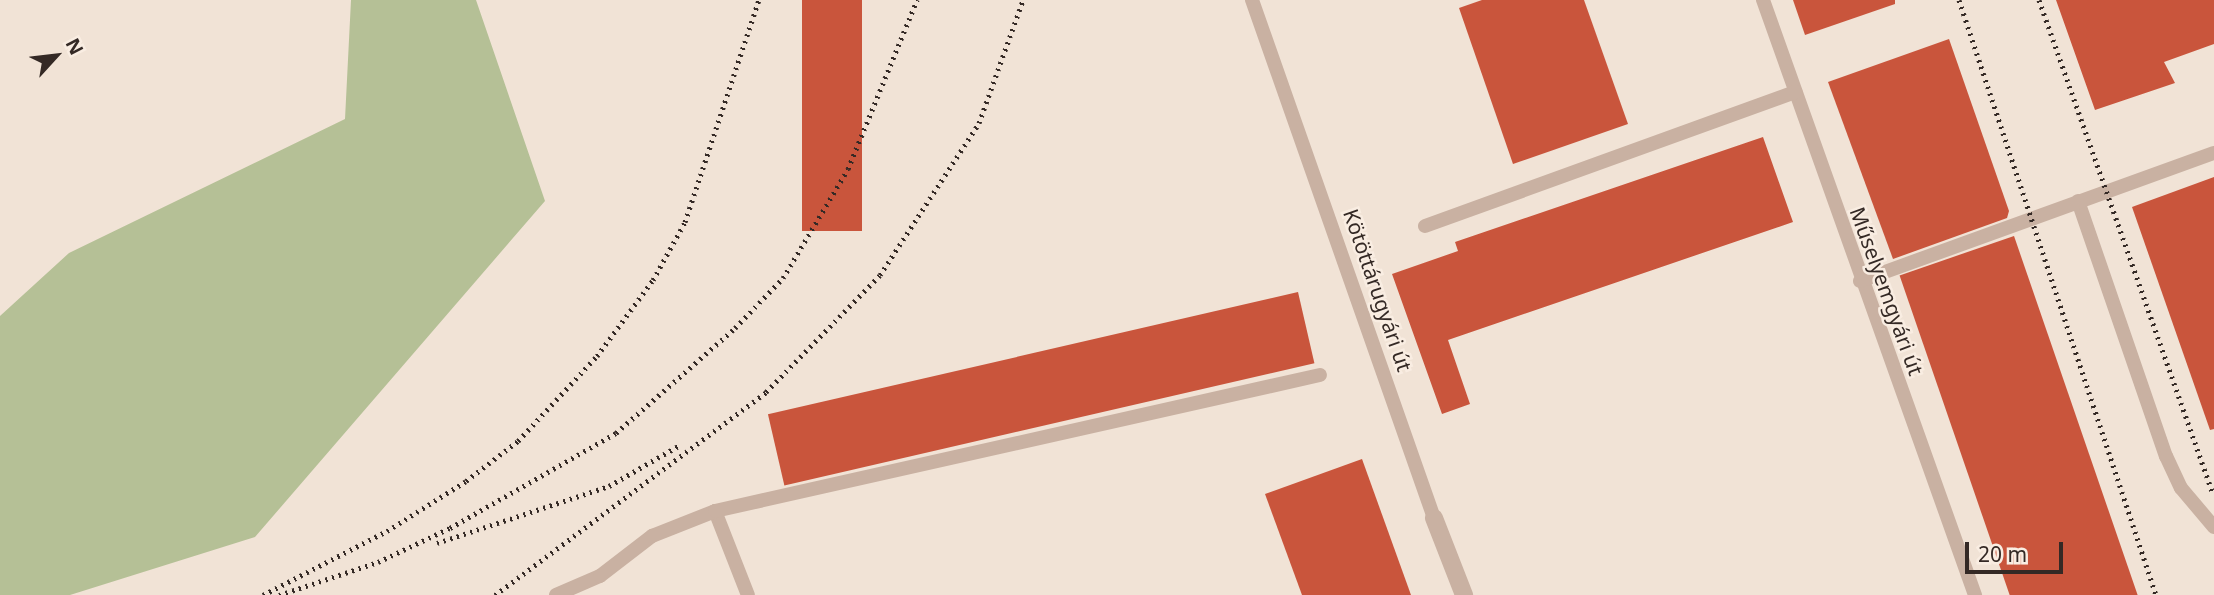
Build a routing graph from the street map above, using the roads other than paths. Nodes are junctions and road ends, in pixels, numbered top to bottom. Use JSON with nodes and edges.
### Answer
{"nodes":[{"id":1,"x":1252,"y":0,"type":"edge"},
{"id":2,"x":1763,"y":0,"type":"edge"},
{"id":3,"x":1797,"y":92,"type":"junction"},
{"id":4,"x":2214,"y":153,"type":"edge"},
{"id":5,"x":2078,"y":201,"type":"junction"},
{"id":6,"x":1425,"y":226,"type":"dead end"},
{"id":7,"x":1860,"y":281,"type":"junction"},
{"id":8,"x":1320,"y":374,"type":"dead end"},
{"id":9,"x":715,"y":511,"type":"junction"},
{"id":10,"x":1434,"y":518,"type":"joint"},
{"id":11,"x":2214,"y":527,"type":"edge"},
{"id":12,"x":556,"y":595,"type":"edge"},
{"id":13,"x":748,"y":595,"type":"edge"},
{"id":14,"x":1464,"y":595,"type":"edge"},
{"id":15,"x":1975,"y":595,"type":"edge"}],
"edges":[{"from":1,"to":10,"type":"lane","name":"Kötöttárugyári út"},
{"from":2,"to":3,"type":"lane","name":"Műselyemgyári út"},
{"from":3,"to":6,"type":"lane"},
{"from":3,"to":7,"type":"lane","name":"Műselyemgyári út"},
{"from":4,"to":5,"type":"lane"},
{"from":5,"to":7,"type":"lane"},
{"from":5,"to":11,"type":"lane"},
{"from":7,"to":15,"type":"lane","name":"Műselyemgyári út"},
{"from":8,"to":9,"type":"lane"},
{"from":9,"to":12,"type":"lane"},
{"from":9,"to":13,"type":"lane"},
{"from":10,"to":14,"type":"street","name":"Kötöttárugyári út"}]}
